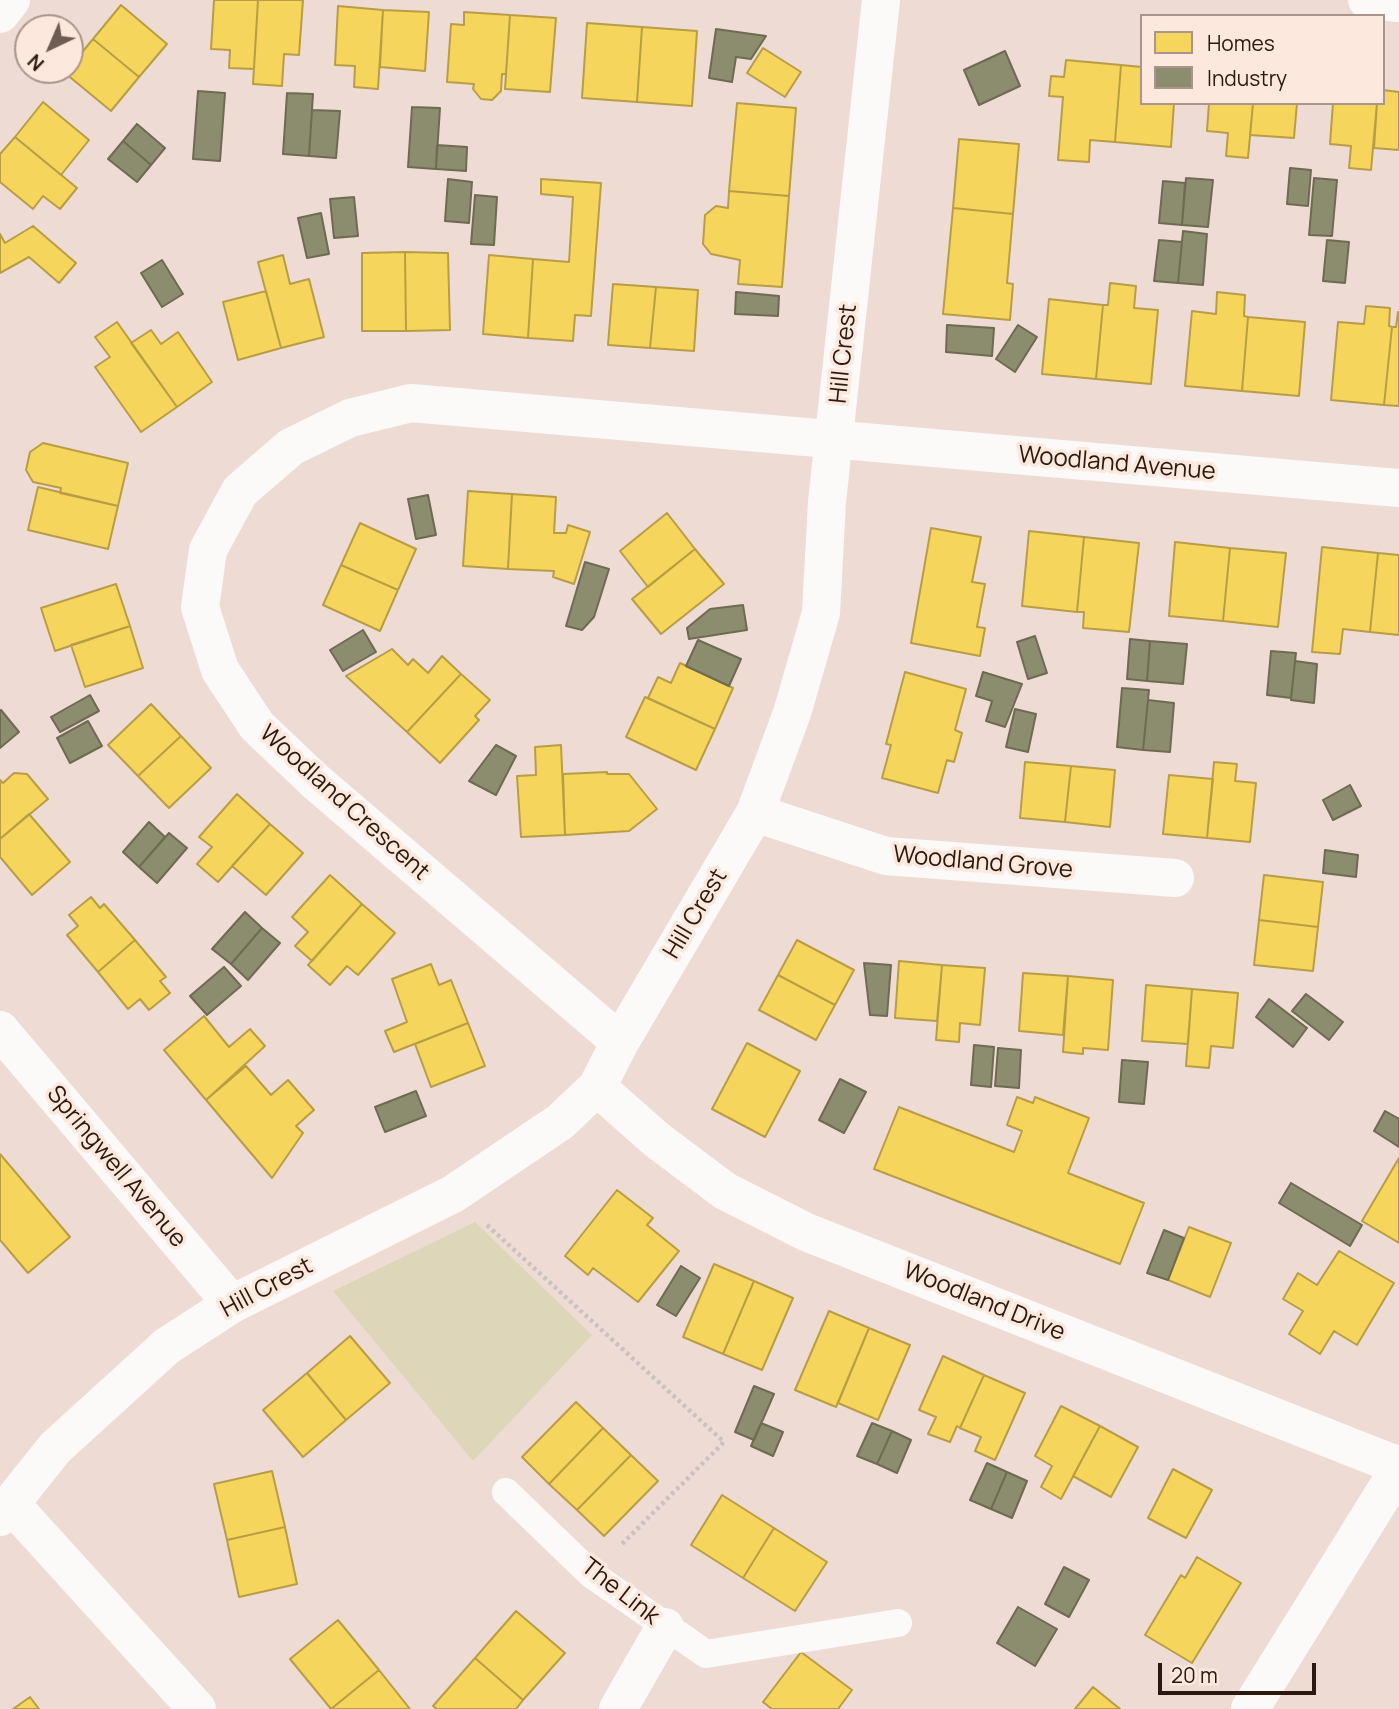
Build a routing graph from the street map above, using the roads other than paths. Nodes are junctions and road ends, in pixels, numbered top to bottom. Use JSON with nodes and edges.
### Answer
{"nodes":[{"id":1,"x":11,"y":0,"type":"edge"},
{"id":2,"x":881,"y":0,"type":"edge"},
{"id":3,"x":1367,"y":0,"type":"edge"},
{"id":4,"x":1399,"y":3,"type":"edge"},
{"id":5,"x":0,"y":14,"type":"edge"},
{"id":6,"x":834,"y":440,"type":"junction"},
{"id":7,"x":1399,"y":488,"type":"edge"},
{"id":8,"x":755,"y":813,"type":"junction"},
{"id":9,"x":1175,"y":878,"type":"dead end"},
{"id":10,"x":0,"y":1030,"type":"edge"},
{"id":11,"x":620,"y":1042,"type":"junction"},
{"id":12,"x":597,"y":1087,"type":"junction"},
{"id":13,"x":232,"y":1304,"type":"junction"},
{"id":14,"x":1399,"y":1467,"type":"edge"},
{"id":15,"x":506,"y":1492,"type":"dead end"},
{"id":16,"x":5,"y":1511,"type":"edge"},
{"id":17,"x":898,"y":1623,"type":"dead end"},
{"id":18,"x":665,"y":1627,"type":"junction"},
{"id":19,"x":197,"y":1709,"type":"edge"},
{"id":20,"x":618,"y":1709,"type":"edge"},
{"id":21,"x":1250,"y":1709,"type":"edge"}],
"edges":[{"from":1,"to":5,"type":"street"},
{"from":2,"to":6,"type":"street","name":"Hill Crest"},
{"from":3,"to":4,"type":"street"},
{"from":6,"to":7,"type":"street","name":"Woodland Avenue"},
{"from":6,"to":8,"type":"street","name":"Hill Crest"},
{"from":6,"to":11,"type":"street","name":"Woodland Crescent"},
{"from":8,"to":9,"type":"street","name":"Woodland Grove"},
{"from":8,"to":11,"type":"street","name":"Hill Crest"},
{"from":10,"to":13,"type":"street","name":"Springwell Avenue"},
{"from":11,"to":12,"type":"street","name":"Hill Crest"},
{"from":12,"to":13,"type":"street","name":"Hill Crest"},
{"from":12,"to":14,"type":"street","name":"Woodland Drive"},
{"from":13,"to":16,"type":"street","name":"Hill Crest"},
{"from":14,"to":21,"type":"street"},
{"from":15,"to":18,"type":"lane","name":"The Link"},
{"from":16,"to":19,"type":"street"},
{"from":17,"to":18,"type":"lane"},
{"from":18,"to":20,"type":"street","name":"The Link"}]}
